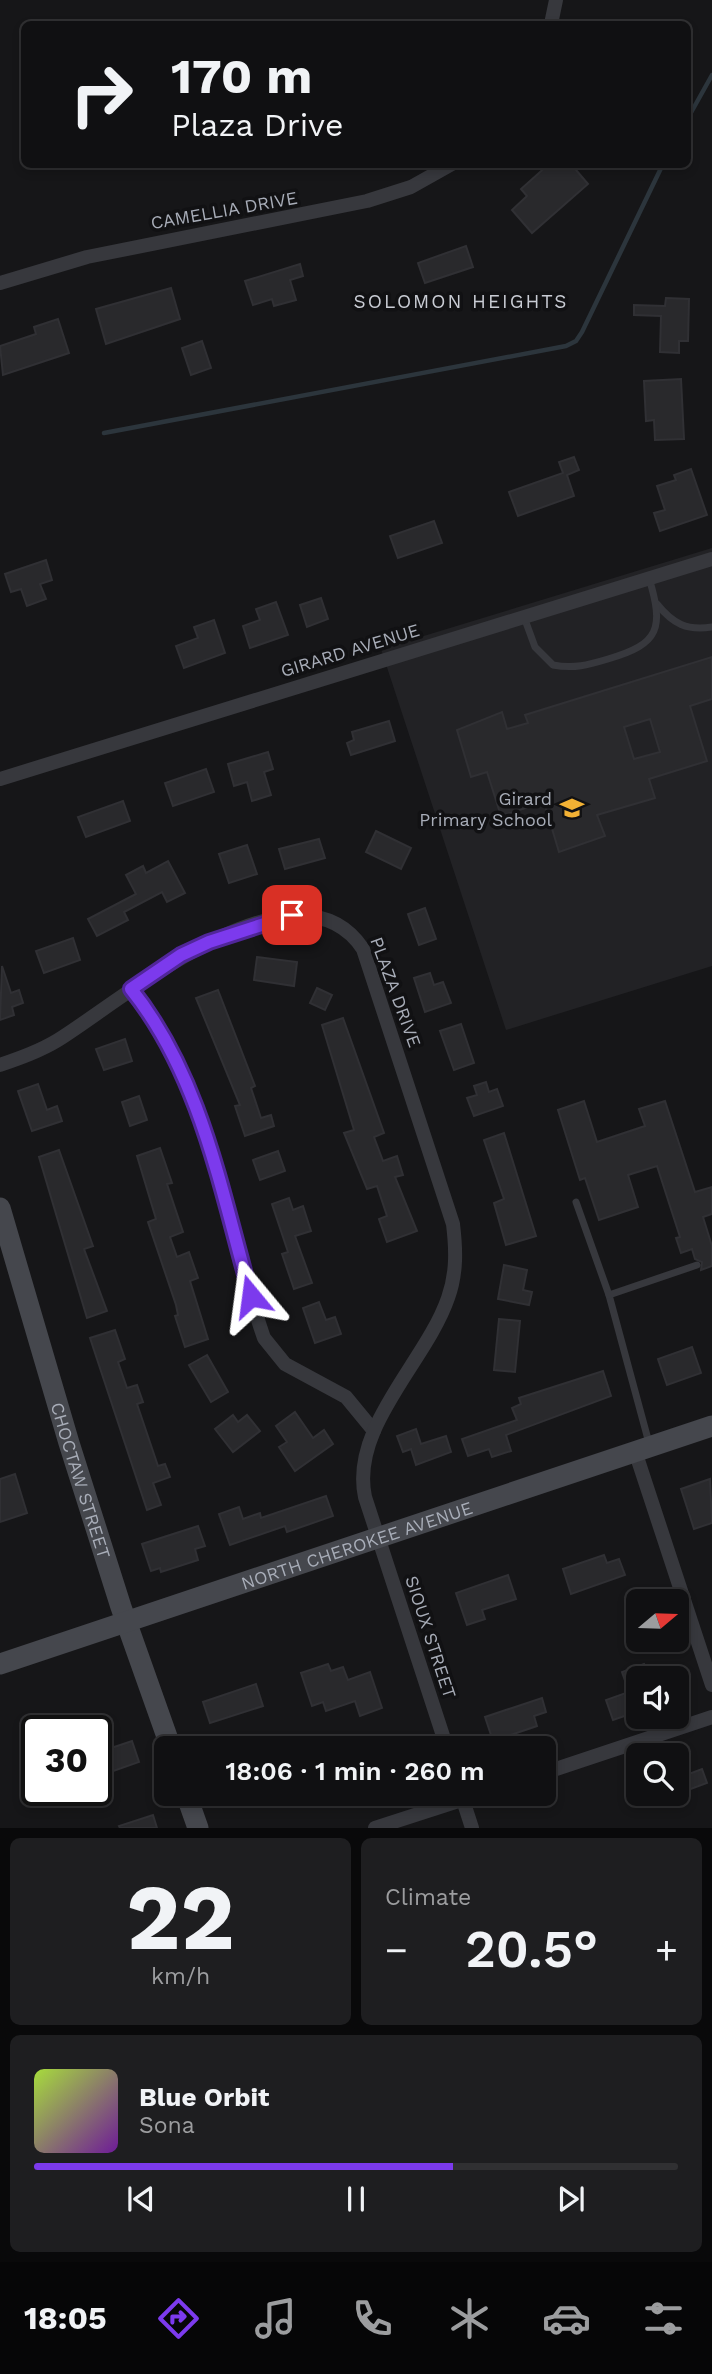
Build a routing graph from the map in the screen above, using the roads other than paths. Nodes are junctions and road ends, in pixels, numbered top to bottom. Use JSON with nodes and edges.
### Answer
{"nodes":[{"id":1,"x":556,"y":0,"type":"edge"},
{"id":2,"x":552,"y":21,"type":"edge"},
{"id":3,"x":445,"y":168,"type":"edge"},
{"id":4,"x":0,"y":283,"type":"edge"},
{"id":5,"x":712,"y":559,"type":"edge"},
{"id":6,"x":649,"y":578,"type":"junction"},
{"id":7,"x":657,"y":604,"type":"junction"},
{"id":8,"x":524,"y":616,"type":"junction"},
{"id":9,"x":712,"y":627,"type":"edge"},
{"id":10,"x":0,"y":779,"type":"edge"},
{"id":11,"x":131,"y":989,"type":"junction"},
{"id":12,"x":0,"y":1065,"type":"edge"},
{"id":13,"x":576,"y":1202,"type":"dead end"},
{"id":14,"x":0,"y":1208,"type":"edge"},
{"id":15,"x":697,"y":1265,"type":"dead end"},
{"id":16,"x":609,"y":1296,"type":"junction"},
{"id":17,"x":712,"y":1426,"type":"edge"},
{"id":18,"x":374,"y":1431,"type":"junction"},
{"id":19,"x":643,"y":1449,"type":"junction"},
{"id":20,"x":379,"y":1537,"type":"junction"},
{"id":21,"x":128,"y":1622,"type":"junction"},
{"id":22,"x":0,"y":1664,"type":"edge"},
{"id":23,"x":712,"y":1685,"type":"edge"},
{"id":24,"x":712,"y":1717,"type":"edge"},
{"id":25,"x":167,"y":1736,"type":"edge"},
{"id":26,"x":443,"y":1736,"type":"edge"},
{"id":27,"x":556,"y":1769,"type":"edge"},
{"id":28,"x":190,"y":1806,"type":"edge"},
{"id":29,"x":437,"y":1806,"type":"edge"},
{"id":30,"x":465,"y":1806,"type":"edge"},
{"id":31,"x":198,"y":1828,"type":"edge"},
{"id":32,"x":375,"y":1828,"type":"edge"},
{"id":33,"x":472,"y":1828,"type":"edge"}],
"edges":[{"from":1,"to":2,"type":"street"},
{"from":3,"to":4,"type":"street","name":"CAMELLIA DRIVE"},
{"from":5,"to":6,"type":"street","name":"GIRARD AVENUE"},
{"from":6,"to":7,"type":"lane"},
{"from":6,"to":8,"type":"street","name":"GIRARD AVENUE"},
{"from":7,"to":8,"type":"lane"},
{"from":7,"to":9,"type":"lane"},
{"from":8,"to":10,"type":"street","name":"GIRARD AVENUE"},
{"from":11,"to":12,"type":"street","name":"PLAZA DRIVE"},
{"from":11,"to":18,"type":"street"},
{"from":11,"to":18,"type":"street","name":"PLAZA DRIVE"},
{"from":13,"to":16,"type":"lane"},
{"from":14,"to":21,"type":"street","name":"CHOCTAW STREET"},
{"from":15,"to":16,"type":"lane"},
{"from":16,"to":19,"type":"lane"},
{"from":17,"to":19,"type":"street","name":"NORTH CHEROKEE AVENUE"},
{"from":18,"to":20,"type":"street","name":"PLAZA DRIVE"},
{"from":19,"to":20,"type":"street","name":"NORTH CHEROKEE AVENUE"},
{"from":19,"to":23,"type":"street"},
{"from":20,"to":21,"type":"street","name":"NORTH CHEROKEE AVENUE"},
{"from":20,"to":26,"type":"street","name":"SIOUX STREET"},
{"from":21,"to":22,"type":"street","name":"NORTH CHEROKEE AVENUE"},
{"from":21,"to":25,"type":"street","name":"CHOCTAW STREET"},
{"from":24,"to":27,"type":"street"},
{"from":28,"to":31,"type":"street"},
{"from":29,"to":32,"type":"street"},
{"from":30,"to":33,"type":"street"}]}
